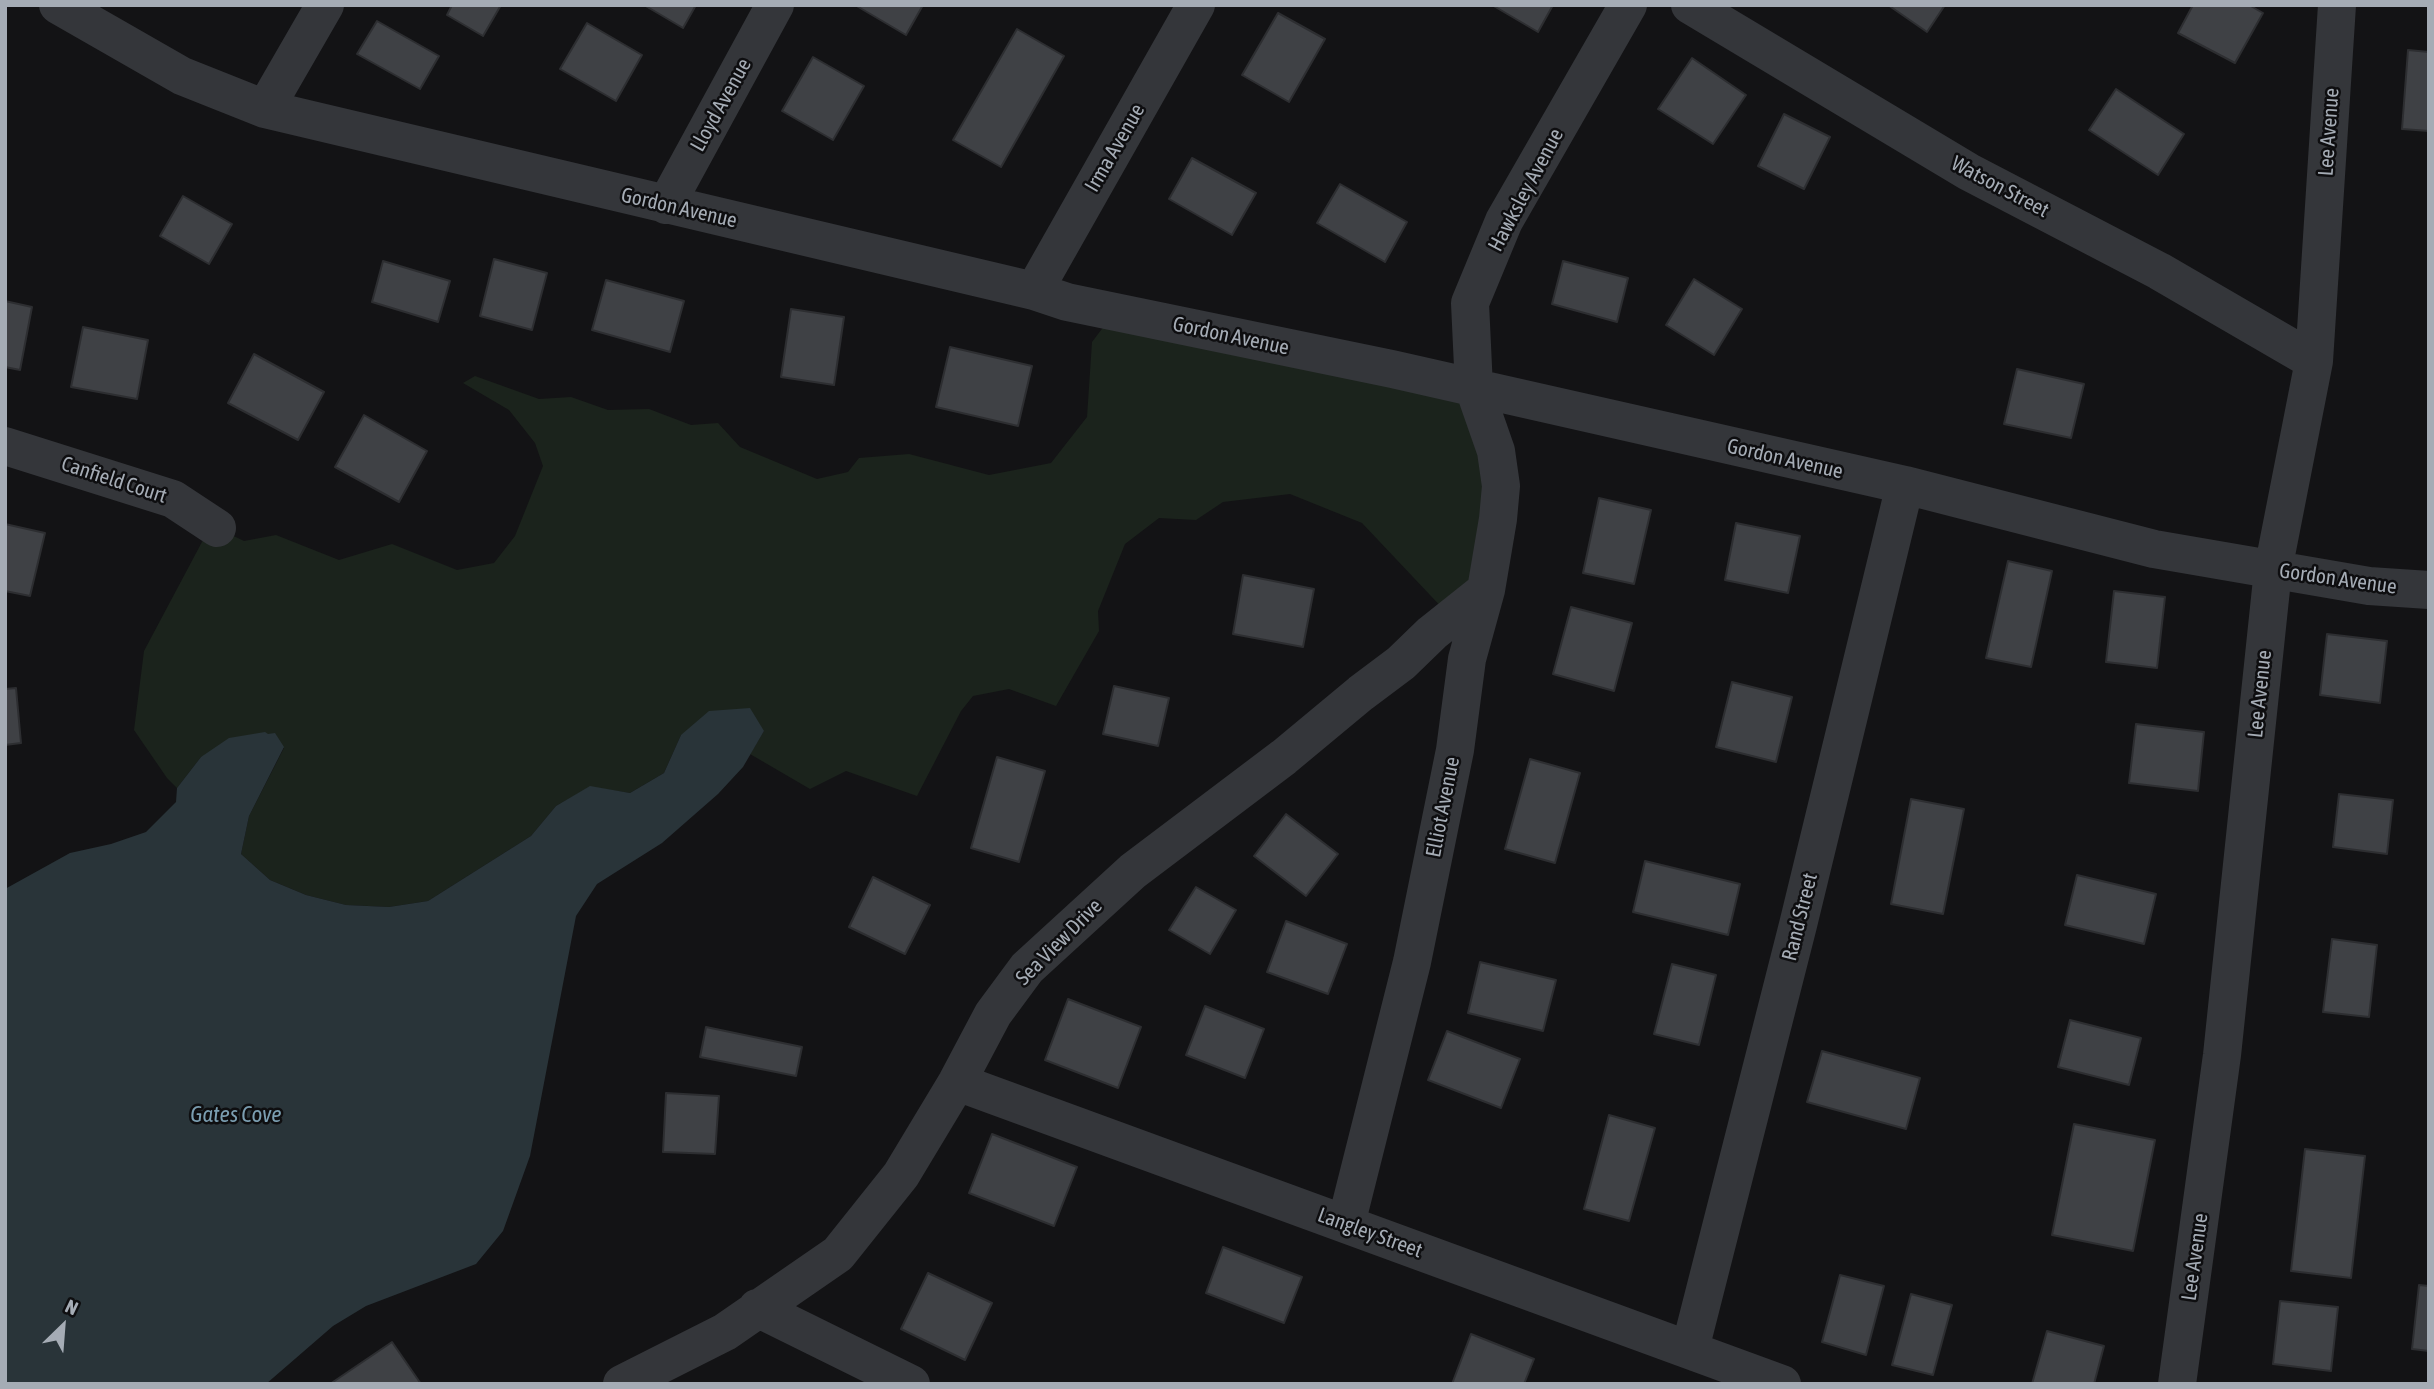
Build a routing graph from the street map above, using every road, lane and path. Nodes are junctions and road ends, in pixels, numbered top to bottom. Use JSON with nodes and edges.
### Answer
{"nodes":[{"id":1,"x":58,"y":5,"type":"edge"},
{"id":2,"x":325,"y":5,"type":"edge"},
{"id":3,"x":775,"y":5,"type":"edge"},
{"id":4,"x":1196,"y":5,"type":"edge"},
{"id":5,"x":1628,"y":5,"type":"edge"},
{"id":6,"x":1689,"y":5,"type":"edge"},
{"id":7,"x":2337,"y":5,"type":"edge"},
{"id":8,"x":265,"y":109,"type":"junction"},
{"id":9,"x":666,"y":205,"type":"junction"},
{"id":10,"x":1034,"y":291,"type":"junction"},
{"id":11,"x":2314,"y":361,"type":"junction"},
{"id":12,"x":1474,"y":388,"type":"junction"},
{"id":13,"x":5,"y":446,"type":"edge"},
{"id":14,"x":1905,"y":485,"type":"junction"},
{"id":15,"x":217,"y":528,"type":"dead end"},
{"id":16,"x":2273,"y":570,"type":"junction"},
{"id":17,"x":1486,"y":590,"type":"junction"},
{"id":18,"x":2429,"y":590,"type":"edge"},
{"id":19,"x":957,"y":1082,"type":"junction"},
{"id":20,"x":1346,"y":1224,"type":"junction"},
{"id":21,"x":757,"y":1308,"type":"junction"},
{"id":22,"x":1690,"y":1349,"type":"junction"},
{"id":23,"x":622,"y":1384,"type":"edge"},
{"id":24,"x":911,"y":1384,"type":"edge"},
{"id":25,"x":1783,"y":1384,"type":"edge"},
{"id":26,"x":2177,"y":1384,"type":"edge"}],
"edges":[{"from":1,"to":8,"type":"street","name":"Gordon Avenue"},
{"from":2,"to":8,"type":"street"},
{"from":3,"to":9,"type":"street","name":"Lloyd Avenue"},
{"from":4,"to":10,"type":"street","name":"Irma Avenue"},
{"from":5,"to":12,"type":"street","name":"Hawksley Avenue"},
{"from":6,"to":11,"type":"street","name":"Watson Street"},
{"from":7,"to":11,"type":"street","name":"Lee Avenue"},
{"from":8,"to":9,"type":"street","name":"Gordon Avenue"},
{"from":9,"to":10,"type":"street","name":"Gordon Avenue"},
{"from":10,"to":12,"type":"street","name":"Gordon Avenue"},
{"from":11,"to":16,"type":"street","name":"Lee Avenue"},
{"from":12,"to":14,"type":"street","name":"Gordon Avenue"},
{"from":12,"to":17,"type":"street","name":"Elliot Avenue"},
{"from":13,"to":15,"type":"street","name":"Canfield Court"},
{"from":14,"to":16,"type":"street","name":"Gordon Avenue"},
{"from":14,"to":22,"type":"street","name":"Rand Street"},
{"from":16,"to":18,"type":"street","name":"Gordon Avenue"},
{"from":16,"to":26,"type":"street","name":"Lee Avenue"},
{"from":17,"to":19,"type":"street","name":"Sea View Drive"},
{"from":17,"to":20,"type":"street","name":"Elliot Avenue"},
{"from":19,"to":20,"type":"street","name":"Langley Street"},
{"from":19,"to":21,"type":"street","name":"Sea View Drive"},
{"from":20,"to":22,"type":"street","name":"Langley Street"},
{"from":21,"to":23,"type":"street","name":"Sea View Drive"},
{"from":21,"to":24,"type":"street"},
{"from":22,"to":25,"type":"street","name":"Langley Street"}]}
